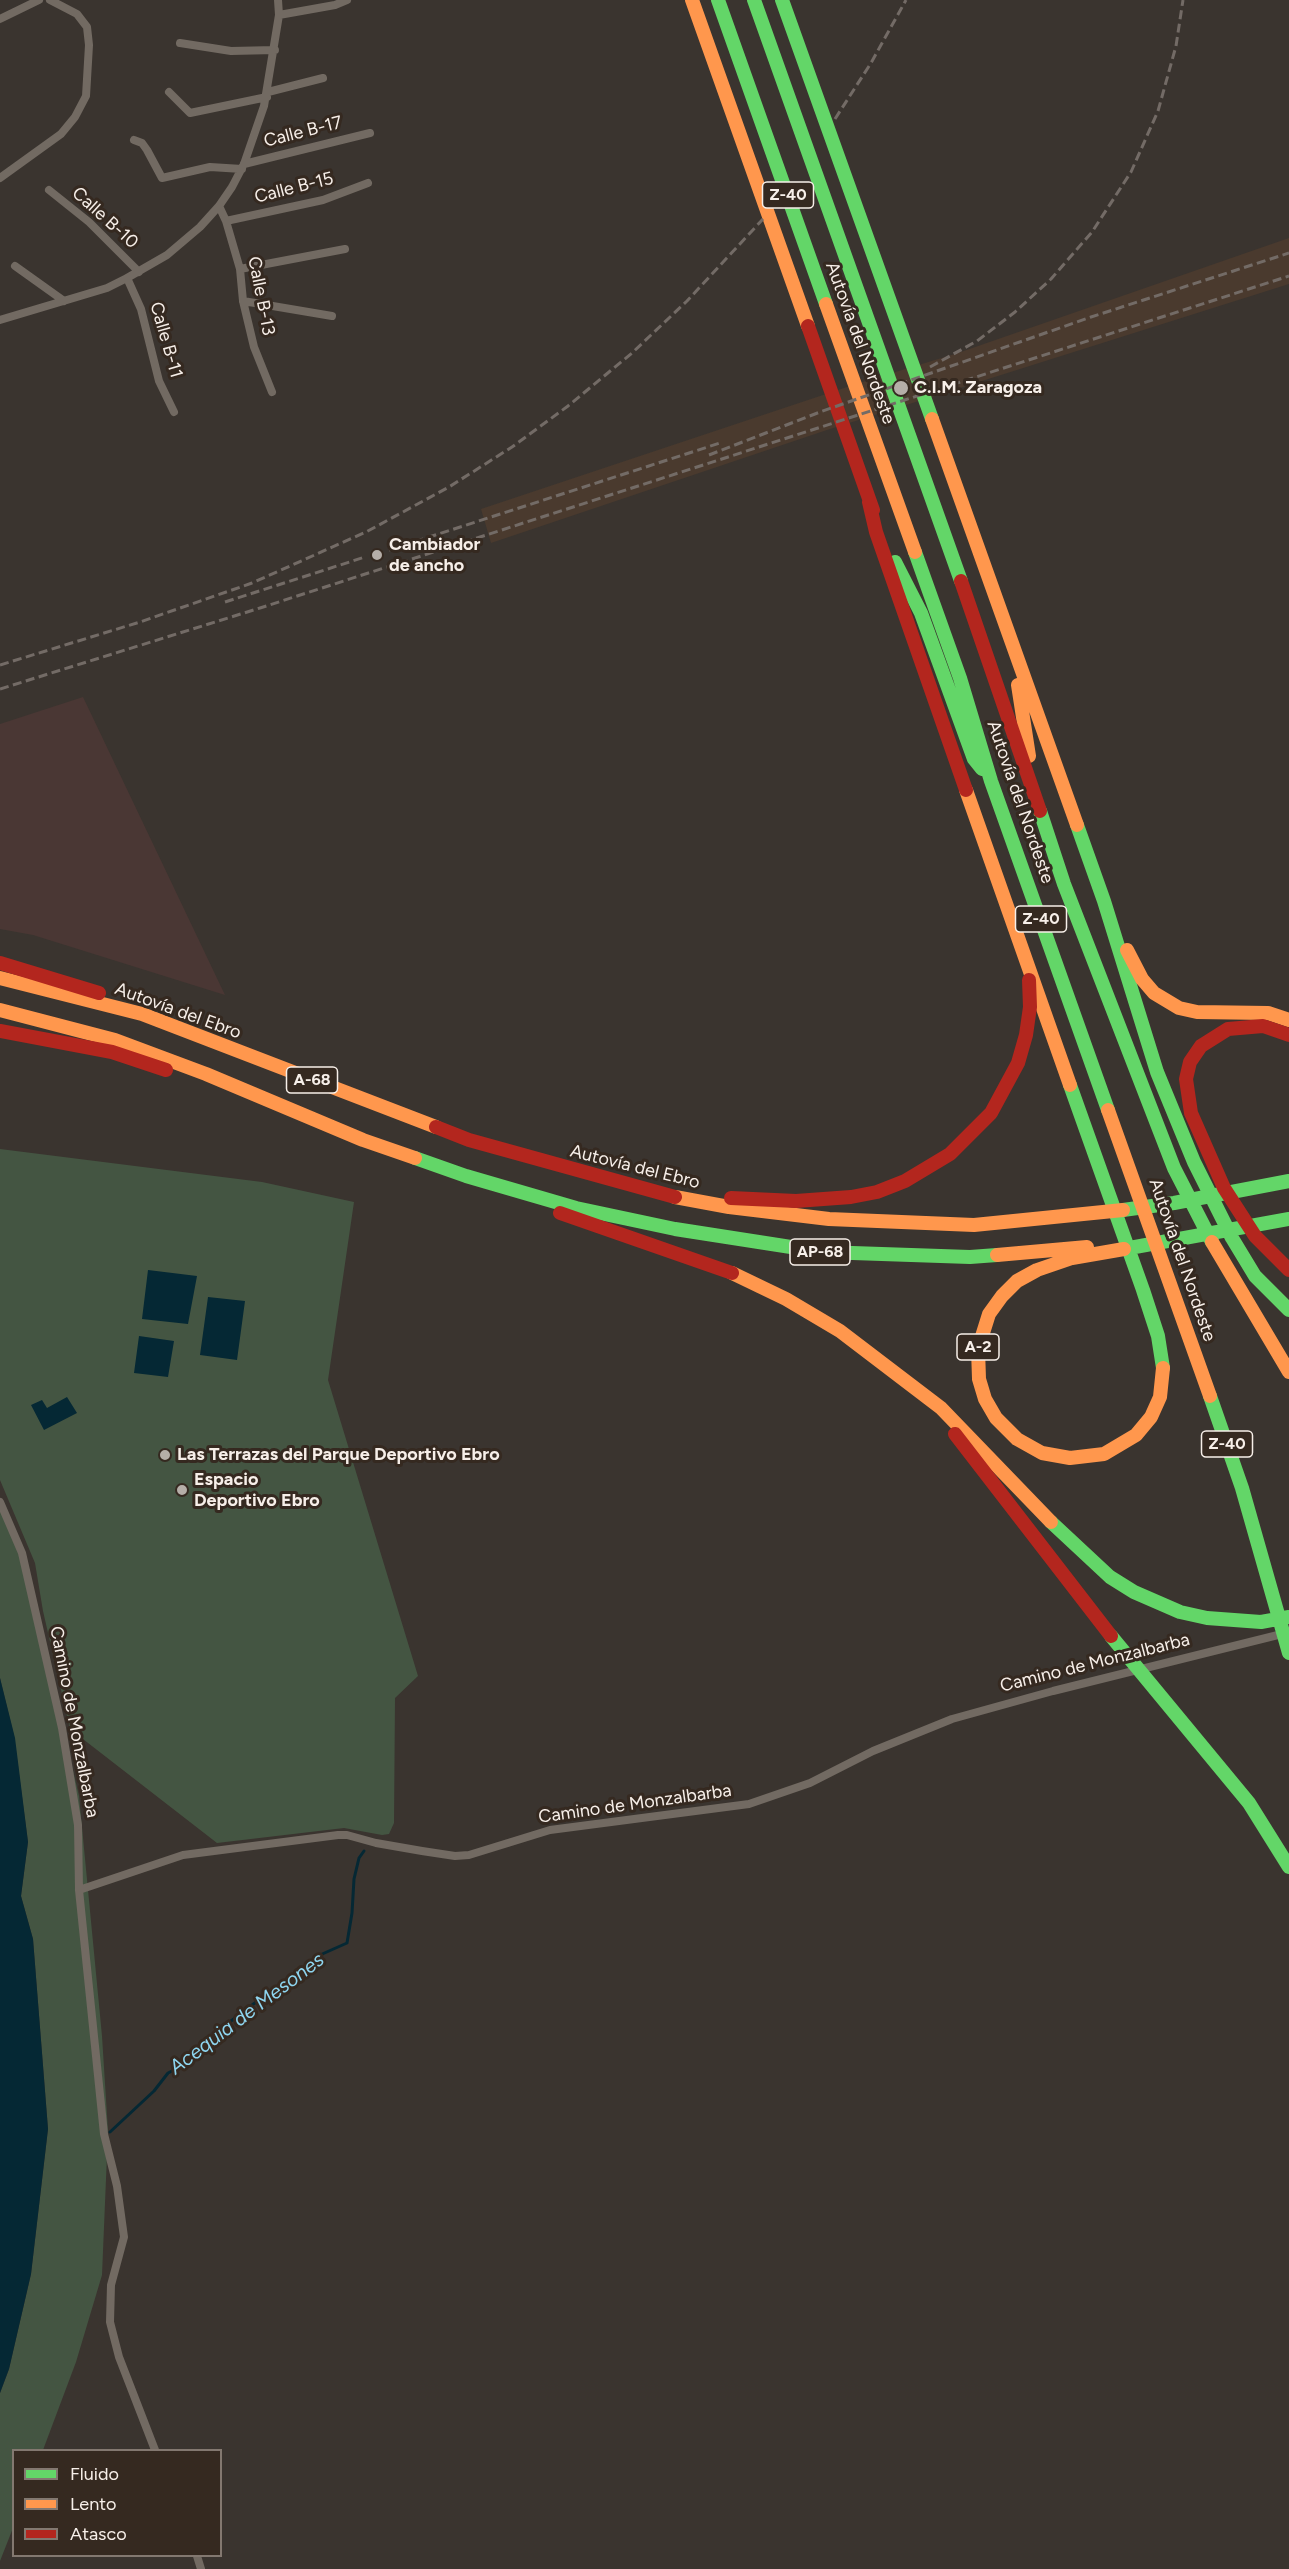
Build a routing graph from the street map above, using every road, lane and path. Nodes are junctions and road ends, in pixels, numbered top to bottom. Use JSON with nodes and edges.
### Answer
{"nodes":[{"id":1,"x":39,"y":0,"type":"edge"},
{"id":2,"x":50,"y":0,"type":"edge"},
{"id":3,"x":278,"y":0,"type":"edge"},
{"id":4,"x":347,"y":0,"type":"edge"},
{"id":5,"x":692,"y":0,"type":"edge"},
{"id":6,"x":718,"y":0,"type":"edge"},
{"id":7,"x":754,"y":0,"type":"edge"},
{"id":8,"x":784,"y":0,"type":"edge"},
{"id":9,"x":279,"y":15,"type":"junction"},
{"id":10,"x":0,"y":20,"type":"edge"},
{"id":11,"x":180,"y":43,"type":"dead end"},
{"id":12,"x":274,"y":50,"type":"junction"},
{"id":13,"x":323,"y":78,"type":"dead end"},
{"id":14,"x":169,"y":92,"type":"dead end"},
{"id":15,"x":267,"y":94,"type":"junction"},
{"id":16,"x":370,"y":133,"type":"dead end"},
{"id":17,"x":134,"y":140,"type":"dead end"},
{"id":18,"x":243,"y":166,"type":"junction"},
{"id":19,"x":0,"y":178,"type":"edge"},
{"id":20,"x":368,"y":183,"type":"dead end"},
{"id":21,"x":49,"y":190,"type":"dead end"},
{"id":22,"x":219,"y":206,"type":"junction"},
{"id":23,"x":226,"y":221,"type":"junction"},
{"id":24,"x":345,"y":249,"type":"dead end"},
{"id":25,"x":15,"y":266,"type":"dead end"},
{"id":26,"x":240,"y":268,"type":"junction"},
{"id":27,"x":139,"y":272,"type":"junction"},
{"id":28,"x":127,"y":278,"type":"junction"},
{"id":29,"x":64,"y":301,"type":"junction"},
{"id":30,"x":243,"y":301,"type":"junction"},
{"id":31,"x":332,"y":316,"type":"dead end"},
{"id":32,"x":0,"y":320,"type":"edge"},
{"id":33,"x":272,"y":392,"type":"dead end"},
{"id":34,"x":174,"y":412,"type":"dead end"},
{"id":35,"x":869,"y":502,"type":"junction"},
{"id":36,"x":1001,"y":616,"type":"junction"},
{"id":37,"x":991,"y":781,"type":"junction"},
{"id":38,"x":1032,"y":783,"type":"junction"},
{"id":39,"x":1104,"y":901,"type":"junction"},
{"id":40,"x":1027,"y":962,"type":"junction"},
{"id":41,"x":0,"y":963,"type":"edge"},
{"id":42,"x":0,"y":978,"type":"edge"},
{"id":43,"x":0,"y":1010,"type":"edge"},
{"id":44,"x":142,"y":1014,"type":"junction"},
{"id":45,"x":1289,"y":1020,"type":"edge"},
{"id":46,"x":0,"y":1031,"type":"edge"},
{"id":47,"x":1289,"y":1035,"type":"edge"},
{"id":48,"x":295,"y":1112,"type":"junction"},
{"id":49,"x":363,"y":1140,"type":"junction"},
{"id":50,"x":1286,"y":1180,"type":"edge"},
{"id":51,"x":624,"y":1184,"type":"junction"},
{"id":52,"x":1289,"y":1219,"type":"edge"},
{"id":53,"x":1289,"y":1270,"type":"edge"},
{"id":54,"x":1289,"y":1310,"type":"edge"},
{"id":55,"x":1289,"y":1372,"type":"edge"},
{"id":56,"x":906,"y":1381,"type":"junction"},
{"id":57,"x":0,"y":1502,"type":"edge"},
{"id":58,"x":1289,"y":1617,"type":"edge"},
{"id":59,"x":1288,"y":1644,"type":"edge"},
{"id":60,"x":1289,"y":1867,"type":"edge"},
{"id":61,"x":80,"y":1890,"type":"junction"},
{"id":62,"x":154,"y":2449,"type":"edge"}],
"edges":[{"from":1,"to":10,"type":"street"},
{"from":2,"to":19,"type":"street"},
{"from":3,"to":9,"type":"street"},
{"from":4,"to":9,"type":"street"},
{"from":5,"to":35,"type":"highway"},
{"from":6,"to":37,"type":"highway","name":"Autovía del Nordeste","number":"Z-40"},
{"from":7,"to":38,"type":"highway","name":"Autovía del Nordeste","number":"Z-40"},
{"from":8,"to":36,"type":"highway"},
{"from":9,"to":12,"type":"street"},
{"from":11,"to":12,"type":"street"},
{"from":12,"to":15,"type":"street"},
{"from":13,"to":15,"type":"street"},
{"from":14,"to":15,"type":"street"},
{"from":15,"to":18,"type":"street"},
{"from":16,"to":18,"type":"street","name":"Calle B-17"},
{"from":17,"to":18,"type":"street","name":"Calle B-17"},
{"from":18,"to":22,"type":"street"},
{"from":20,"to":23,"type":"street","name":"Calle B-15"},
{"from":21,"to":27,"type":"street","name":"Calle B-10"},
{"from":22,"to":23,"type":"street","name":"Calle B-13"},
{"from":22,"to":27,"type":"street"},
{"from":23,"to":26,"type":"street","name":"Calle B-13"},
{"from":24,"to":26,"type":"street"},
{"from":25,"to":29,"type":"street"},
{"from":26,"to":30,"type":"street","name":"Calle B-13"},
{"from":27,"to":28,"type":"street"},
{"from":28,"to":29,"type":"street"},
{"from":28,"to":34,"type":"street","name":"Calle B-11"},
{"from":29,"to":32,"type":"street"},
{"from":30,"to":31,"type":"street"},
{"from":30,"to":33,"type":"street","name":"Calle B-13"},
{"from":35,"to":37,"type":"highway"},
{"from":35,"to":40,"type":"highway"},
{"from":36,"to":38,"type":"highway"},
{"from":36,"to":39,"type":"highway"},
{"from":37,"to":59,"type":"highway","name":"Autovía del Nordeste","number":"Z-40"},
{"from":38,"to":55,"type":"highway","name":"Autovía del Nordeste","number":"Z-40"},
{"from":39,"to":45,"type":"highway"},
{"from":39,"to":54,"type":"highway"},
{"from":40,"to":51,"type":"highway"},
{"from":40,"to":52,"type":"highway","number":"A-2"},
{"from":41,"to":44,"type":"highway"},
{"from":42,"to":44,"type":"highway","name":"Autovía del Ebro","number":"A-68"},
{"from":43,"to":48,"type":"highway","number":"A-68"},
{"from":44,"to":51,"type":"highway","name":"Autovía del Ebro","number":"A-68"},
{"from":46,"to":48,"type":"highway"},
{"from":47,"to":53,"type":"highway"},
{"from":48,"to":49,"type":"highway","number":"A-68"},
{"from":49,"to":52,"type":"highway","number":"AP-68"},
{"from":49,"to":56,"type":"highway"},
{"from":50,"to":51,"type":"highway","name":"Autovía del Ebro","number":"AP-68"},
{"from":56,"to":58,"type":"highway"},
{"from":56,"to":60,"type":"highway"},
{"from":57,"to":61,"type":"street","name":"Camino de Monzalbarba"},
{"from":59,"to":61,"type":"street","name":"Camino de Monzalbarba"},
{"from":61,"to":62,"type":"street"}]}
